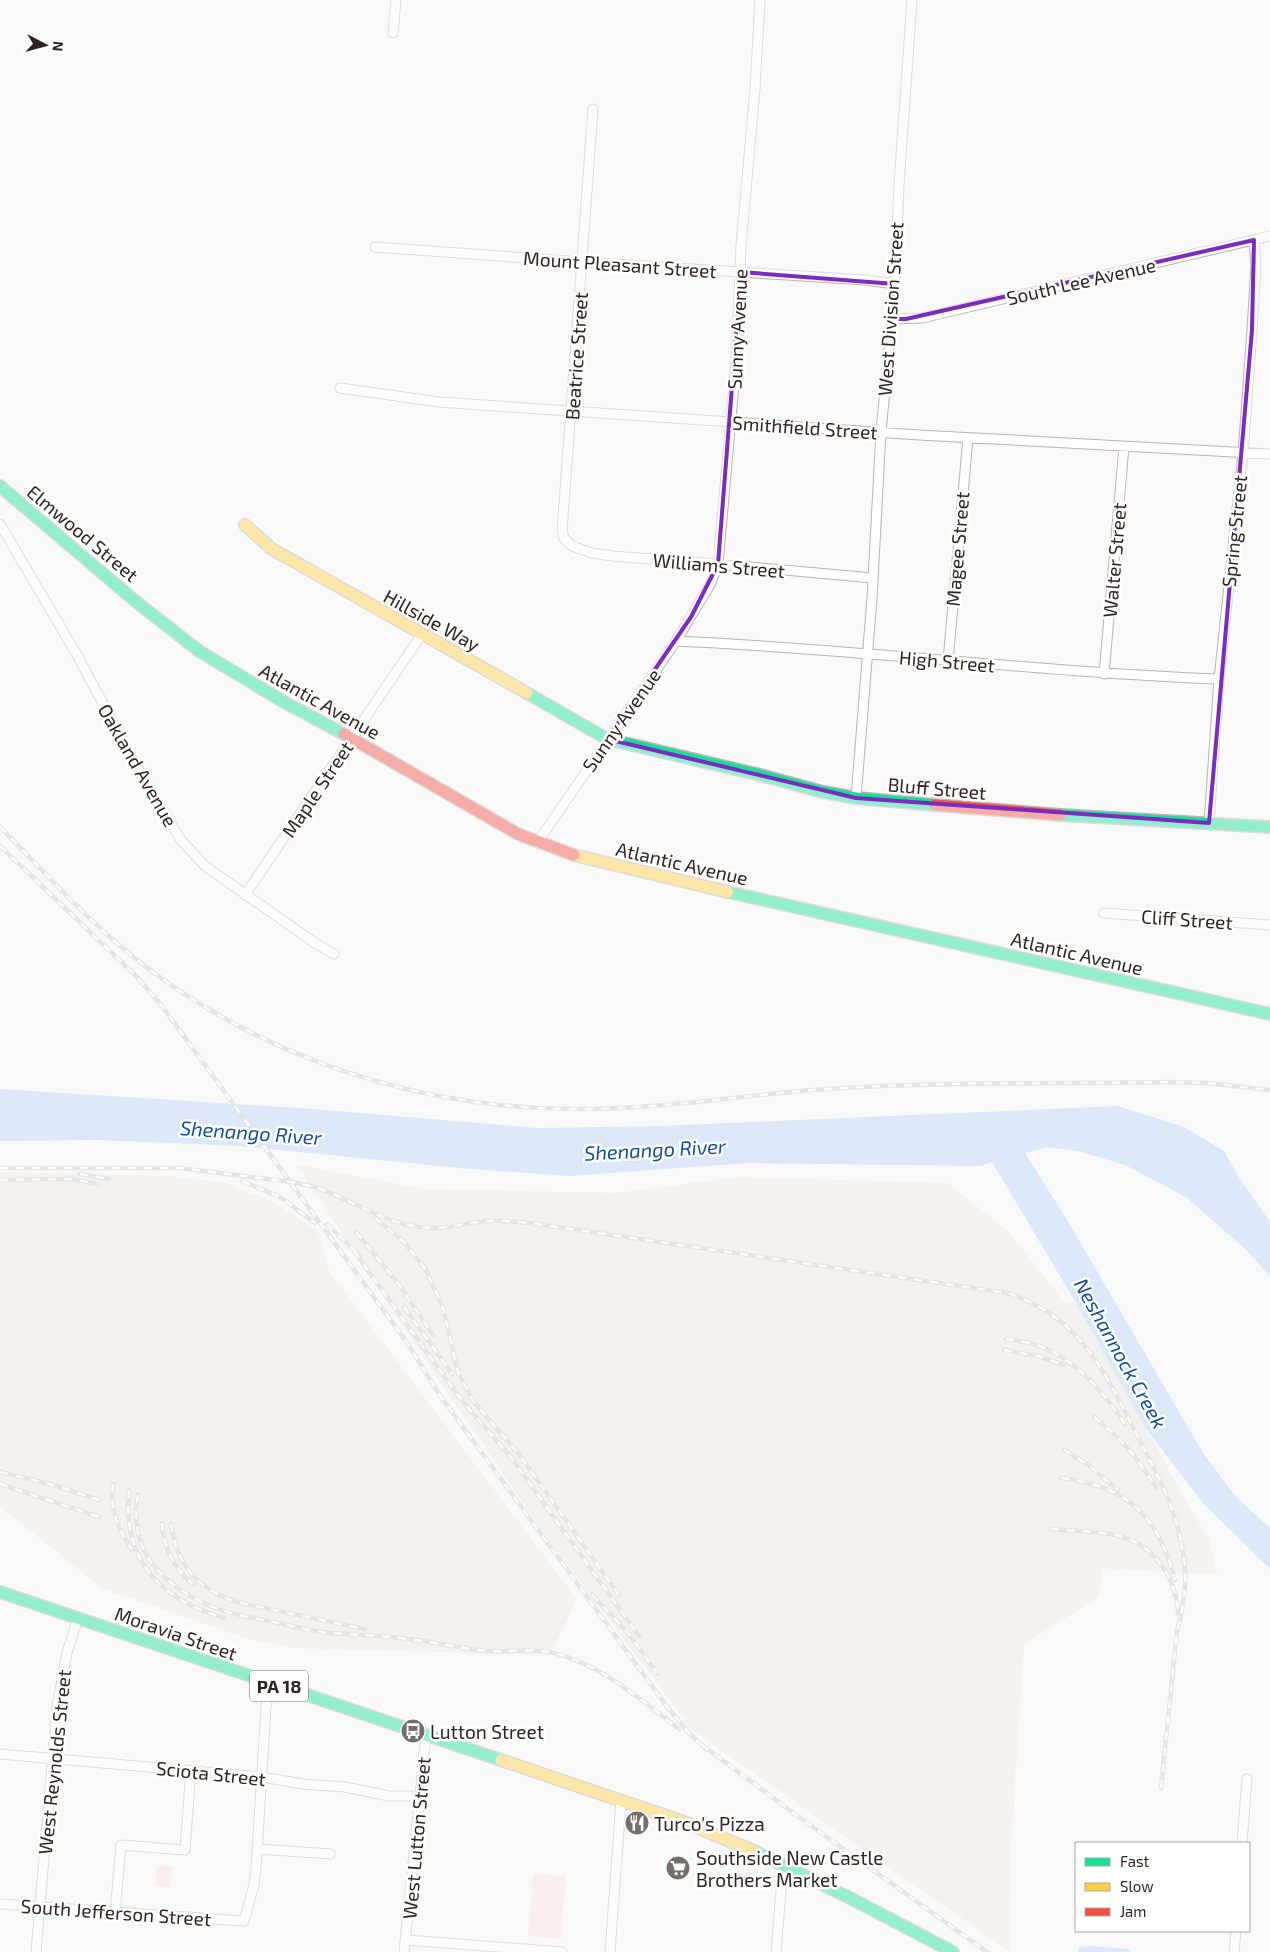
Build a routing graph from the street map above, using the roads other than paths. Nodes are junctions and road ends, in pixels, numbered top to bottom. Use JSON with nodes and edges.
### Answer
{"nodes":[{"id":1,"x":396,"y":0,"type":"edge"},
{"id":2,"x":760,"y":0,"type":"edge"},
{"id":3,"x":912,"y":0,"type":"edge"},
{"id":4,"x":393,"y":33,"type":"dead end"},
{"id":5,"x":593,"y":109,"type":"dead end"},
{"id":6,"x":1270,"y":236,"type":"edge"},
{"id":7,"x":1254,"y":240,"type":"junction"},
{"id":8,"x":375,"y":246,"type":"dead end"},
{"id":9,"x":582,"y":262,"type":"junction"},
{"id":10,"x":741,"y":272,"type":"junction"},
{"id":11,"x":895,"y":284,"type":"junction"},
{"id":12,"x":891,"y":319,"type":"junction"},
{"id":13,"x":340,"y":388,"type":"dead end"},
{"id":14,"x":572,"y":411,"type":"junction"},
{"id":15,"x":730,"y":422,"type":"junction"},
{"id":16,"x":881,"y":432,"type":"junction"},
{"id":17,"x":968,"y":438,"type":"junction"},
{"id":18,"x":1124,"y":447,"type":"junction"},
{"id":19,"x":1243,"y":454,"type":"junction"},
{"id":20,"x":1270,"y":454,"type":"edge"},
{"id":21,"x":0,"y":486,"type":"edge"},
{"id":22,"x":0,"y":524,"type":"edge"},
{"id":23,"x":245,"y":525,"type":"dead end"},
{"id":24,"x":567,"y":542,"type":"joint"},
{"id":25,"x":718,"y":564,"type":"junction"},
{"id":26,"x":873,"y":578,"type":"junction"},
{"id":27,"x":143,"y":606,"type":"joint"},
{"id":28,"x":422,"y":634,"type":"junction"},
{"id":29,"x":676,"y":641,"type":"junction"},
{"id":30,"x":867,"y":654,"type":"junction"},
{"id":31,"x":948,"y":661,"type":"junction"},
{"id":32,"x":1104,"y":674,"type":"junction"},
{"id":33,"x":1219,"y":679,"type":"junction"},
{"id":34,"x":352,"y":738,"type":"junction"},
{"id":35,"x":607,"y":740,"type":"junction"},
{"id":36,"x":856,"y":798,"type":"junction"},
{"id":37,"x":1209,"y":823,"type":"junction"},
{"id":38,"x":1270,"y":827,"type":"edge"},
{"id":39,"x":536,"y":843,"type":"junction"},
{"id":40,"x":246,"y":895,"type":"junction"},
{"id":41,"x":1104,"y":913,"type":"dead end"},
{"id":42,"x":1270,"y":925,"type":"edge"},
{"id":43,"x":334,"y":954,"type":"dead end"},
{"id":44,"x":1270,"y":1014,"type":"edge"},
{"id":45,"x":0,"y":1592,"type":"edge"},
{"id":46,"x":78,"y":1618,"type":"junction"},
{"id":47,"x":272,"y":1684,"type":"junction"},
{"id":48,"x":426,"y":1735,"type":"junction"},
{"id":49,"x":0,"y":1754,"type":"edge"},
{"id":50,"x":52,"y":1758,"type":"junction"},
{"id":51,"x":191,"y":1770,"type":"junction"},
{"id":52,"x":262,"y":1777,"type":"junction"},
{"id":53,"x":1247,"y":1779,"type":"dead end"},
{"id":54,"x":420,"y":1796,"type":"junction"},
{"id":55,"x":621,"y":1801,"type":"junction"},
{"id":56,"x":1242,"y":1842,"type":"edge"},
{"id":57,"x":258,"y":1849,"type":"junction"},
{"id":58,"x":330,"y":1854,"type":"dead end"},
{"id":59,"x":784,"y":1866,"type":"junction"},
{"id":60,"x":0,"y":1904,"type":"edge"},
{"id":61,"x":40,"y":1907,"type":"junction"},
{"id":62,"x":115,"y":1912,"type":"junction"},
{"id":63,"x":1236,"y":1932,"type":"edge"},
{"id":64,"x":406,"y":1940,"type":"junction"},
{"id":65,"x":463,"y":1948,"type":"edge"},
{"id":66,"x":36,"y":1952,"type":"edge"},
{"id":67,"x":404,"y":1952,"type":"edge"},
{"id":68,"x":562,"y":1952,"type":"edge"},
{"id":69,"x":610,"y":1952,"type":"edge"},
{"id":70,"x":776,"y":1952,"type":"edge"},
{"id":71,"x":952,"y":1952,"type":"edge"},
{"id":72,"x":1234,"y":1952,"type":"edge"}],
"edges":[{"from":1,"to":4,"type":"street"},
{"from":2,"to":10,"type":"street","name":"Sunny Avenue"},
{"from":3,"to":11,"type":"street","name":"West Division Street"},
{"from":5,"to":9,"type":"street","name":"Beatrice Street"},
{"from":6,"to":7,"type":"street","name":"South Lee Avenue"},
{"from":7,"to":12,"type":"street","name":"South Lee Avenue"},
{"from":7,"to":19,"type":"street","name":"Spring Street"},
{"from":8,"to":9,"type":"street","name":"Mount Pleasant Street"},
{"from":9,"to":10,"type":"street","name":"Mount Pleasant Street"},
{"from":9,"to":14,"type":"street","name":"Beatrice Street"},
{"from":10,"to":11,"type":"street","name":"Mount Pleasant Street"},
{"from":10,"to":15,"type":"street","name":"Sunny Avenue"},
{"from":11,"to":12,"type":"street","name":"West Division Street"},
{"from":12,"to":16,"type":"street","name":"West Division Street"},
{"from":13,"to":14,"type":"street","name":"Smithfield Street"},
{"from":14,"to":15,"type":"street","name":"Smithfield Street"},
{"from":14,"to":24,"type":"street","name":"Beatrice Street"},
{"from":15,"to":16,"type":"street","name":"Smithfield Street"},
{"from":15,"to":25,"type":"street","name":"Sunny Avenue"},
{"from":16,"to":17,"type":"street","name":"Smithfield Street"},
{"from":16,"to":26,"type":"street","name":"West Division Street"},
{"from":17,"to":18,"type":"street","name":"Smithfield Street"},
{"from":17,"to":31,"type":"street","name":"Magee Street"},
{"from":18,"to":19,"type":"street","name":"Smithfield Street"},
{"from":18,"to":32,"type":"street","name":"Walter Street"},
{"from":19,"to":20,"type":"street","name":"Smithfield Street"},
{"from":19,"to":33,"type":"street","name":"Spring Street"},
{"from":21,"to":27,"type":"street","name":"Elmwood Street"},
{"from":22,"to":40,"type":"street","name":"Oakland Avenue"},
{"from":23,"to":28,"type":"street","name":"Hillside Way"},
{"from":24,"to":25,"type":"street","name":"Williams Street"},
{"from":25,"to":26,"type":"street","name":"Williams Street"},
{"from":25,"to":29,"type":"street","name":"Sunny Avenue"},
{"from":26,"to":30,"type":"street","name":"West Division Street"},
{"from":27,"to":34,"type":"street","name":"Atlantic Avenue"},
{"from":28,"to":34,"type":"street","name":"Maple Street"},
{"from":28,"to":35,"type":"street","name":"Hillside Way"},
{"from":29,"to":30,"type":"street","name":"High Street"},
{"from":29,"to":35,"type":"street","name":"Sunny Avenue"},
{"from":30,"to":31,"type":"street","name":"High Street"},
{"from":30,"to":36,"type":"street","name":"West Division Street"},
{"from":31,"to":32,"type":"street","name":"High Street"},
{"from":32,"to":33,"type":"street","name":"High Street"},
{"from":33,"to":37,"type":"street","name":"Spring Street"},
{"from":34,"to":39,"type":"street","name":"Atlantic Avenue"},
{"from":34,"to":40,"type":"street","name":"Maple Street"},
{"from":35,"to":36,"type":"street","name":"Bluff Street"},
{"from":35,"to":39,"type":"street","name":"Sunny Avenue"},
{"from":36,"to":37,"type":"street","name":"Bluff Street"},
{"from":37,"to":38,"type":"street","name":"Bluff Street"},
{"from":39,"to":44,"type":"street","name":"Atlantic Avenue"},
{"from":40,"to":43,"type":"street","name":"Oakland Avenue"},
{"from":41,"to":42,"type":"street","name":"Cliff Street"},
{"from":45,"to":46,"type":"street","name":"Moravia Street","number":"PA 18"},
{"from":46,"to":47,"type":"street","name":"Moravia Street","number":"PA 18"},
{"from":46,"to":50,"type":"street","name":"West Reynolds Street"},
{"from":47,"to":48,"type":"street","name":"Moravia Street","number":"PA 18"},
{"from":47,"to":52,"type":"street"},
{"from":48,"to":54,"type":"street","name":"West Lutton Street"},
{"from":48,"to":55,"type":"street","name":"Moravia Street","number":"PA 18"},
{"from":49,"to":50,"type":"street","name":"Sciota Street"},
{"from":50,"to":51,"type":"street","name":"Sciota Street"},
{"from":50,"to":61,"type":"street","name":"West Reynolds Street"},
{"from":51,"to":52,"type":"street","name":"Sciota Street"},
{"from":51,"to":62,"type":"street"},
{"from":52,"to":54,"type":"street","name":"Sciota Street"},
{"from":52,"to":57,"type":"street"},
{"from":53,"to":56,"type":"street"},
{"from":54,"to":64,"type":"street","name":"West Lutton Street"},
{"from":55,"to":59,"type":"street","name":"Moravia Street","number":"PA 18"},
{"from":55,"to":69,"type":"street"},
{"from":57,"to":58,"type":"street"},
{"from":57,"to":62,"type":"street","name":"South Jefferson Street"},
{"from":59,"to":70,"type":"street"},
{"from":59,"to":71,"type":"street","name":"Moravia Street","number":"PA 18"},
{"from":60,"to":61,"type":"street","name":"South Jefferson Street"},
{"from":61,"to":62,"type":"street","name":"South Jefferson Street"},
{"from":61,"to":66,"type":"street","name":"West Reynolds Street"},
{"from":63,"to":72,"type":"street"},
{"from":64,"to":65,"type":"street"},
{"from":64,"to":67,"type":"street","name":"West Lutton Street"},
{"from":65,"to":68,"type":"street"}]}
